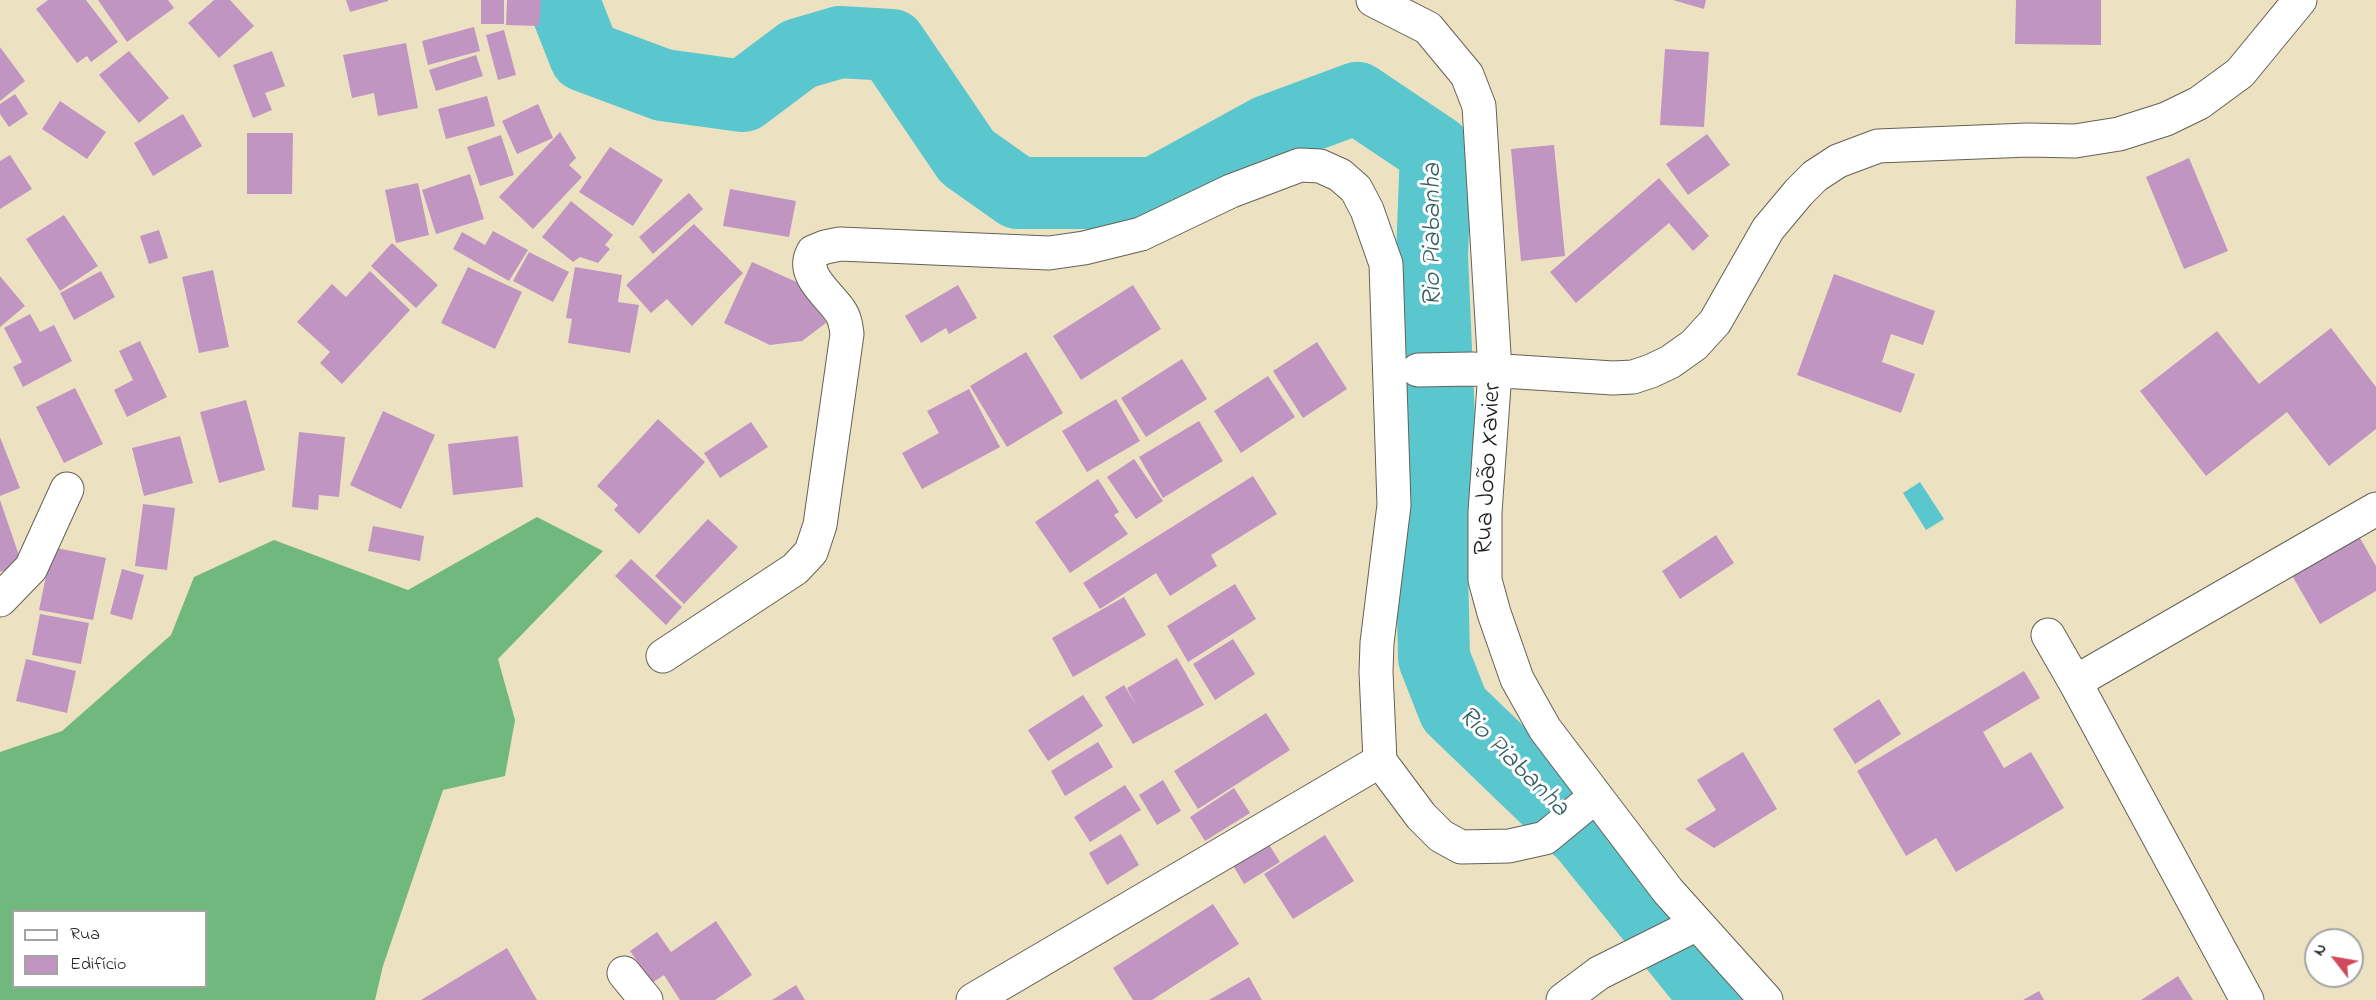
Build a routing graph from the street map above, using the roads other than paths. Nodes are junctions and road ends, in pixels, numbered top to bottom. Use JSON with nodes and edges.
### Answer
{"nodes":[{"id":1,"x":1373,"y":0,"type":"edge"},
{"id":2,"x":2300,"y":0,"type":"edge"},
{"id":3,"x":1418,"y":370,"type":"dead end"},
{"id":4,"x":1484,"y":370,"type":"junction"},
{"id":5,"x":67,"y":489,"type":"dead end"},
{"id":6,"x":2376,"y":509,"type":"edge"},
{"id":7,"x":0,"y":600,"type":"edge"},
{"id":8,"x":2048,"y":635,"type":"dead end"},
{"id":9,"x":663,"y":656,"type":"dead end"},
{"id":10,"x":2075,"y":682,"type":"junction"},
{"id":11,"x":1380,"y":761,"type":"junction"},
{"id":12,"x":1588,"y":803,"type":"junction"},
{"id":13,"x":1695,"y":925,"type":"junction"},
{"id":14,"x":624,"y":973,"type":"dead end"},
{"id":15,"x":646,"y":1000,"type":"edge"},
{"id":16,"x":973,"y":1000,"type":"edge"},
{"id":17,"x":1563,"y":1000,"type":"edge"},
{"id":18,"x":1766,"y":1000,"type":"edge"},
{"id":19,"x":2247,"y":1000,"type":"edge"}],
"edges":[{"from":1,"to":4,"type":"street","name":"Rua João Xavier"},
{"from":2,"to":4,"type":"street"},
{"from":3,"to":4,"type":"street"},
{"from":4,"to":12,"type":"street","name":"Rua João Xavier"},
{"from":5,"to":7,"type":"street"},
{"from":6,"to":10,"type":"street"},
{"from":8,"to":10,"type":"street"},
{"from":9,"to":11,"type":"street"},
{"from":10,"to":19,"type":"street"},
{"from":11,"to":12,"type":"street"},
{"from":11,"to":16,"type":"street"},
{"from":12,"to":13,"type":"street","name":"Rua João Xavier"},
{"from":13,"to":17,"type":"street"},
{"from":13,"to":18,"type":"street","name":"Rua João Xavier"},
{"from":14,"to":15,"type":"street"}]}
